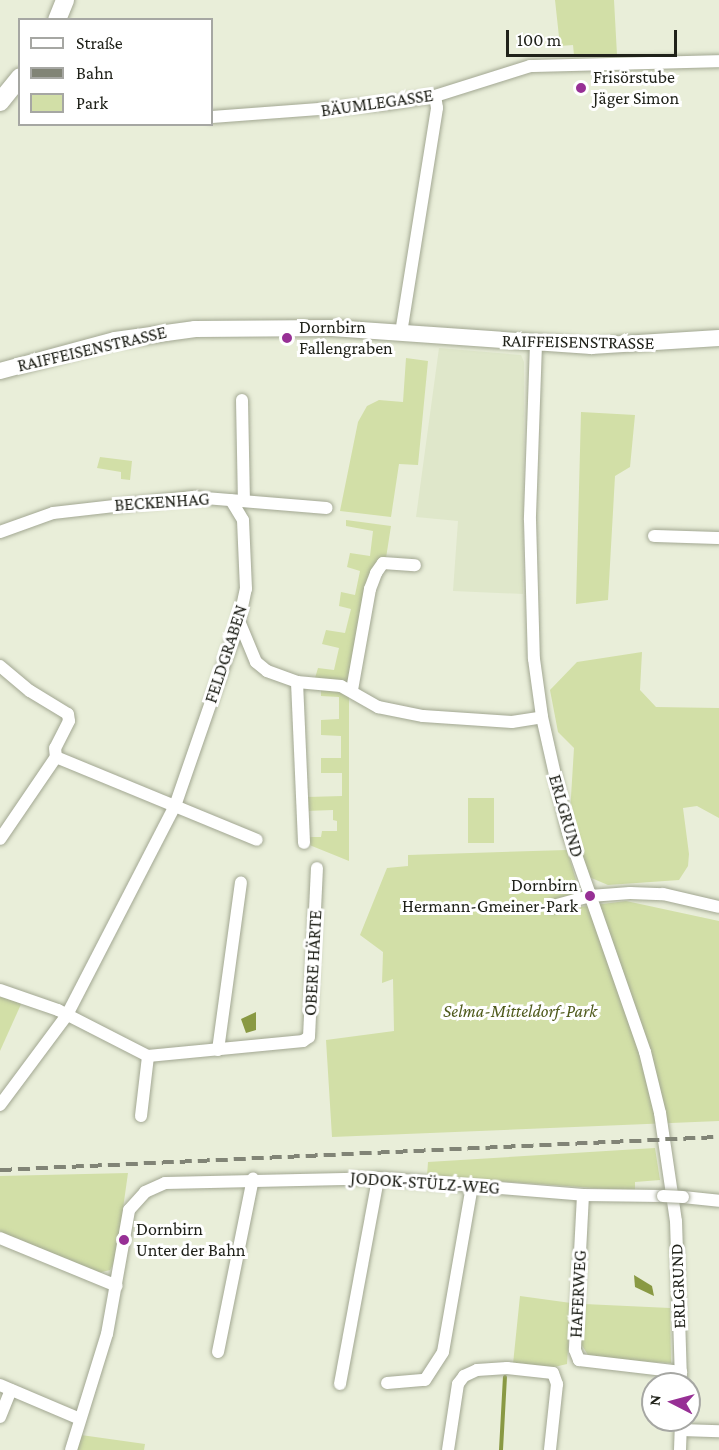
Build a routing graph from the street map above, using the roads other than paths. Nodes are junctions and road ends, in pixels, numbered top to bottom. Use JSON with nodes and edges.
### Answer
{"nodes":[{"id":1,"x":65,"y":0,"type":"edge"},
{"id":2,"x":58,"y":18,"type":"edge"},
{"id":3,"x":719,"y":61,"type":"edge"},
{"id":4,"x":435,"y":96,"type":"junction"},
{"id":5,"x":213,"y":117,"type":"edge"},
{"id":6,"x":401,"y":333,"type":"junction"},
{"id":7,"x":719,"y":338,"type":"edge"},
{"id":8,"x":536,"y":344,"type":"junction"},
{"id":9,"x":0,"y":371,"type":"edge"},
{"id":10,"x":242,"y":400,"type":"dead end"},
{"id":11,"x":238,"y":500,"type":"junction"},
{"id":12,"x":327,"y":508,"type":"dead end"},
{"id":13,"x":0,"y":532,"type":"edge"},
{"id":14,"x":654,"y":536,"type":"dead end"},
{"id":15,"x":719,"y":538,"type":"edge"},
{"id":16,"x":415,"y":565,"type":"dead end"},
{"id":17,"x":239,"y":621,"type":"junction"},
{"id":18,"x":1,"y":667,"type":"edge"},
{"id":19,"x":297,"y":682,"type":"junction"},
{"id":20,"x":352,"y":690,"type":"junction"},
{"id":21,"x":542,"y":717,"type":"junction"},
{"id":22,"x":56,"y":757,"type":"junction"},
{"id":23,"x":175,"y":806,"type":"junction"},
{"id":24,"x":0,"y":839,"type":"edge"},
{"id":25,"x":257,"y":840,"type":"dead end"},
{"id":26,"x":304,"y":843,"type":"dead end"},
{"id":27,"x":317,"y":868,"type":"dead end"},
{"id":28,"x":241,"y":883,"type":"dead end"},
{"id":29,"x":590,"y":896,"type":"junction"},
{"id":30,"x":553,"y":906,"type":"dead end"},
{"id":31,"x":719,"y":907,"type":"edge"},
{"id":32,"x":0,"y":990,"type":"edge"},
{"id":33,"x":67,"y":1015,"type":"junction"},
{"id":34,"x":218,"y":1050,"type":"junction"},
{"id":35,"x":148,"y":1056,"type":"junction"},
{"id":36,"x":0,"y":1105,"type":"edge"},
{"id":37,"x":141,"y":1116,"type":"dead end"},
{"id":38,"x":253,"y":1178,"type":"junction"},
{"id":39,"x":378,"y":1178,"type":"junction"},
{"id":40,"x":472,"y":1185,"type":"junction"},
{"id":41,"x":583,"y":1196,"type":"junction"},
{"id":42,"x":719,"y":1201,"type":"edge"},
{"id":43,"x":0,"y":1238,"type":"edge"},
{"id":44,"x":117,"y":1286,"type":"junction"},
{"id":45,"x":218,"y":1352,"type":"dead end"},
{"id":46,"x":647,"y":1372,"type":"edge"},
{"id":47,"x":681,"y":1372,"type":"edge"},
{"id":48,"x":387,"y":1383,"type":"dead end"},
{"id":49,"x":340,"y":1384,"type":"dead end"},
{"id":50,"x":6,"y":1387,"type":"edge"},
{"id":51,"x":0,"y":1417,"type":"edge"},
{"id":52,"x":80,"y":1419,"type":"junction"},
{"id":53,"x":701,"y":1428,"type":"edge"},
{"id":54,"x":719,"y":1431,"type":"edge"},
{"id":55,"x":681,"y":1432,"type":"edge"},
{"id":56,"x":71,"y":1450,"type":"edge"},
{"id":57,"x":448,"y":1450,"type":"edge"},
{"id":58,"x":550,"y":1450,"type":"edge"},
{"id":59,"x":681,"y":1450,"type":"edge"}],
"edges":[{"from":1,"to":2,"type":"main road"},
{"from":3,"to":4,"type":"street","name":"BÄUMLEGASSE"},
{"from":4,"to":5,"type":"street","name":"BÄUMLEGASSE"},
{"from":4,"to":6,"type":"street"},
{"from":6,"to":8,"type":"street","name":"RAIFFEISENSTRASSE"},
{"from":6,"to":9,"type":"street","name":"RAIFFEISENSTRASSE"},
{"from":7,"to":8,"type":"street","name":"RAIFFEISENSTRASSE"},
{"from":8,"to":21,"type":"street","name":"ERLGRUND"},
{"from":10,"to":11,"type":"street"},
{"from":11,"to":12,"type":"street","name":"BECKENHAG"},
{"from":11,"to":13,"type":"street","name":"BECKENHAG"},
{"from":11,"to":17,"type":"street","name":"FELDGRABEN"},
{"from":14,"to":15,"type":"street"},
{"from":16,"to":20,"type":"street"},
{"from":17,"to":19,"type":"street"},
{"from":17,"to":23,"type":"street","name":"FELDGRABEN"},
{"from":18,"to":22,"type":"street"},
{"from":19,"to":20,"type":"street"},
{"from":19,"to":26,"type":"street"},
{"from":20,"to":21,"type":"street"},
{"from":21,"to":29,"type":"street","name":"ERLGRUND"},
{"from":22,"to":23,"type":"street"},
{"from":22,"to":24,"type":"street"},
{"from":23,"to":25,"type":"street"},
{"from":23,"to":33,"type":"street","name":"FELDGRABEN"},
{"from":27,"to":34,"type":"street","name":"OBERE HÄRTE"},
{"from":28,"to":34,"type":"street"},
{"from":29,"to":30,"type":"street"},
{"from":29,"to":31,"type":"street"},
{"from":29,"to":47,"type":"street","name":"ERLGRUND"},
{"from":32,"to":33,"type":"street"},
{"from":33,"to":35,"type":"street"},
{"from":33,"to":36,"type":"street","name":"FELDGRABEN"},
{"from":34,"to":35,"type":"street","name":"OBERE HÄRTE"},
{"from":35,"to":37,"type":"street"},
{"from":38,"to":39,"type":"street","name":"JODOK-STÜLZ-WEG"},
{"from":38,"to":44,"type":"street","name":"JODOK-STÜLZ-WEG"},
{"from":38,"to":45,"type":"street"},
{"from":39,"to":40,"type":"street","name":"JODOK-STÜLZ-WEG"},
{"from":39,"to":49,"type":"street"},
{"from":40,"to":41,"type":"street","name":"JODOK-STÜLZ-WEG"},
{"from":40,"to":48,"type":"street"},
{"from":41,"to":42,"type":"street","name":"JODOK-STÜLZ-WEG","bridge":true},
{"from":41,"to":46,"type":"street","name":"HAFERWEG"},
{"from":43,"to":44,"type":"street"},
{"from":44,"to":52,"type":"street"},
{"from":50,"to":51,"type":"street"},
{"from":50,"to":52,"type":"street"},
{"from":52,"to":56,"type":"street"},
{"from":53,"to":54,"type":"street"},
{"from":55,"to":59,"type":"street"},
{"from":57,"to":58,"type":"street"}]}
